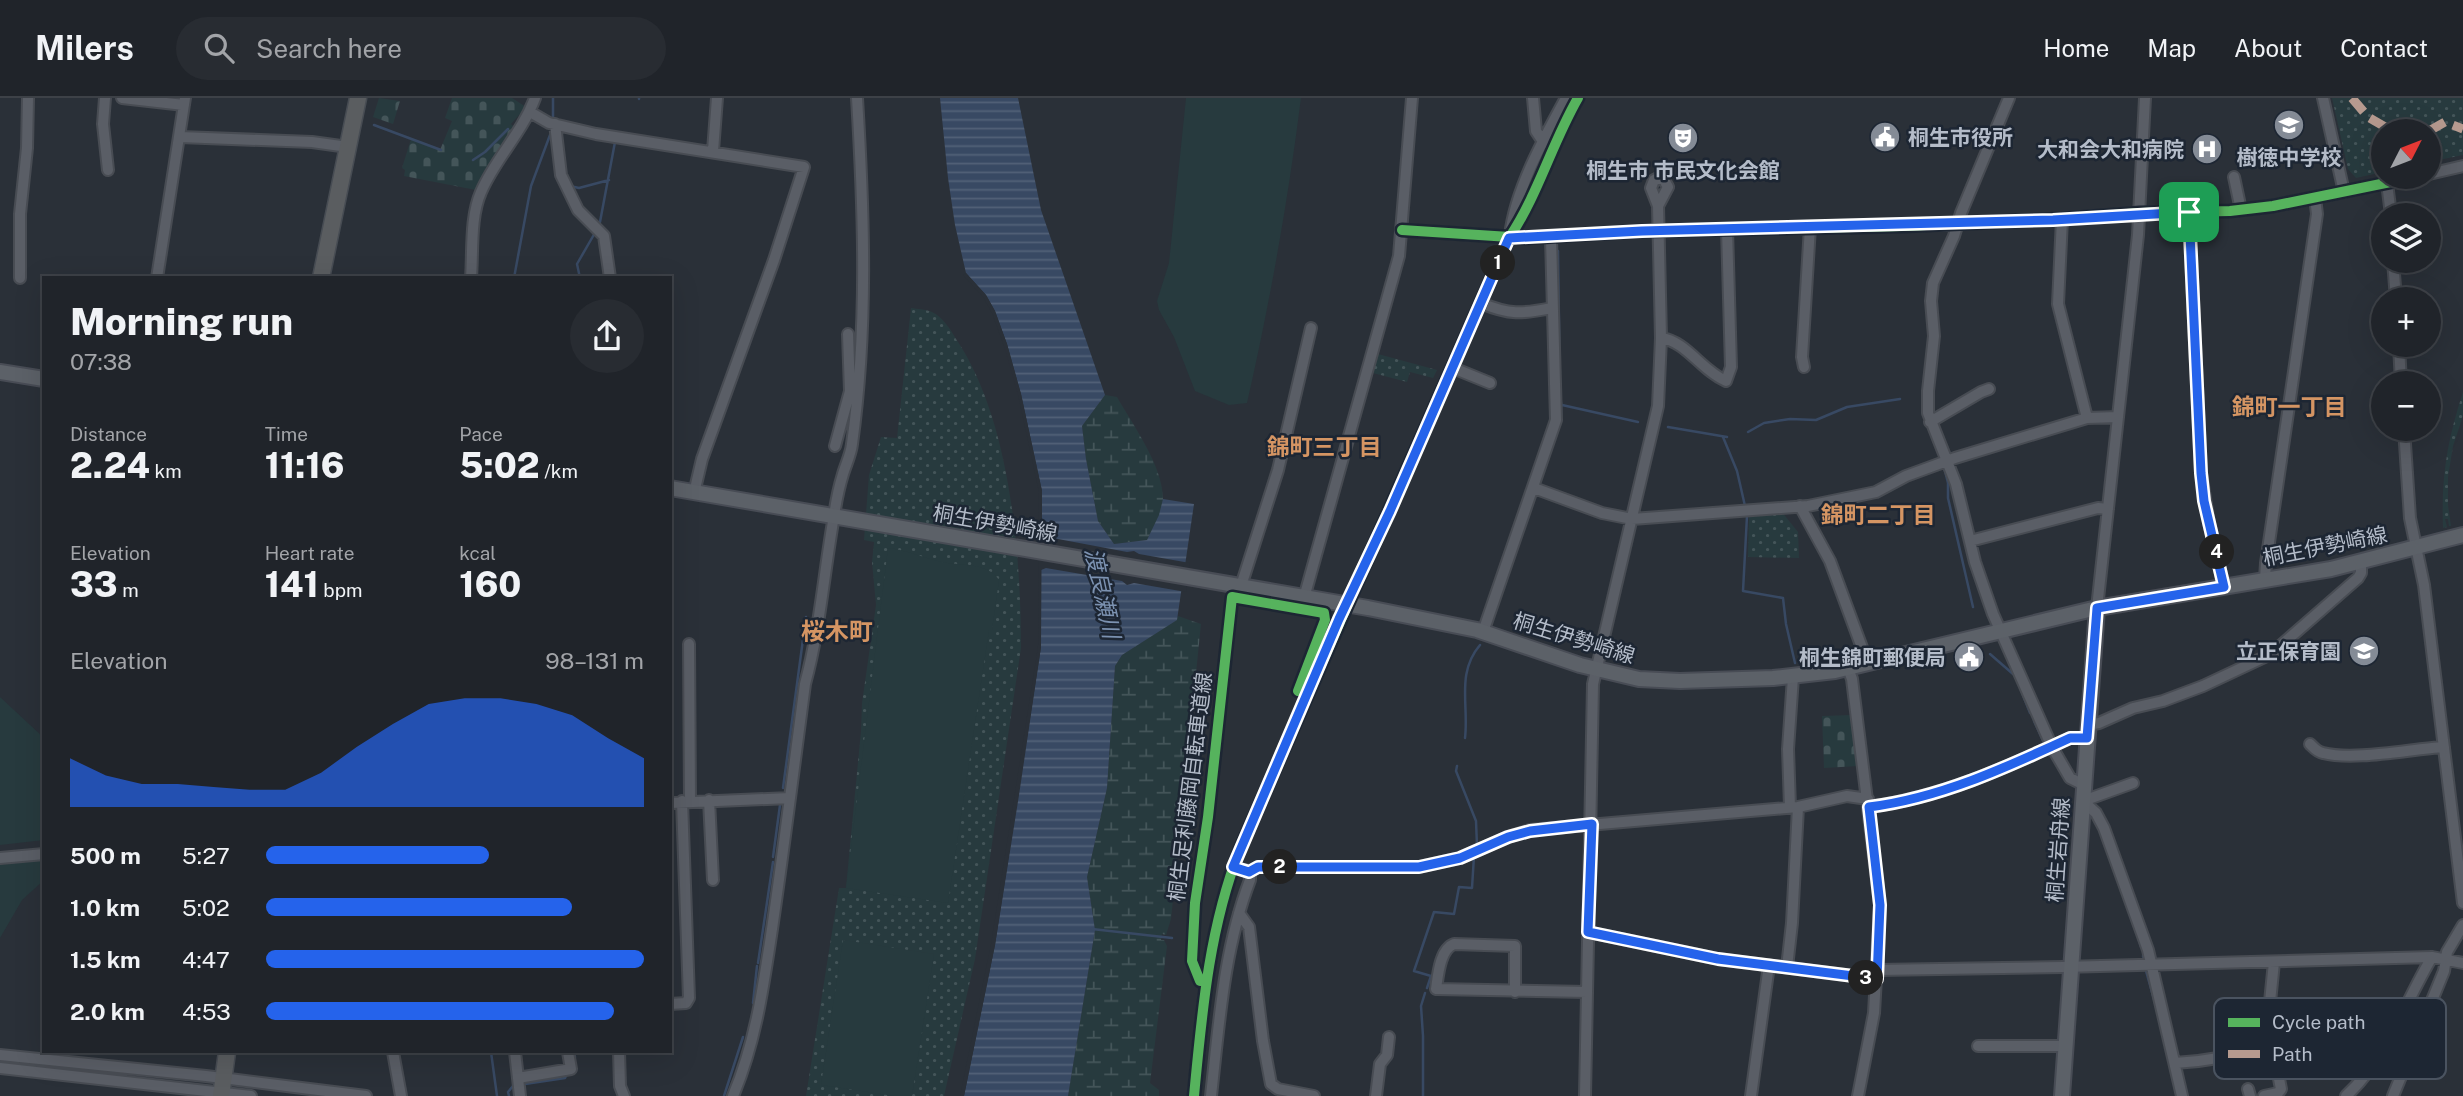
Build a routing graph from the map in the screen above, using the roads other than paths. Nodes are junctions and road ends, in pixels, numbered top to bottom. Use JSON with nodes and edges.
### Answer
{"nodes":[{"id":1,"x":28,"y":98,"type":"edge"},
{"id":2,"x":105,"y":98,"type":"edge"},
{"id":3,"x":122,"y":98,"type":"edge"},
{"id":4,"x":358,"y":98,"type":"edge"},
{"id":5,"x":520,"y":98,"type":"edge"},
{"id":6,"x":717,"y":98,"type":"edge"},
{"id":7,"x":858,"y":98,"type":"edge"},
{"id":8,"x":1412,"y":98,"type":"edge"},
{"id":9,"x":1533,"y":98,"type":"edge"},
{"id":10,"x":1566,"y":98,"type":"edge"},
{"id":11,"x":1578,"y":98,"type":"edge"},
{"id":12,"x":2009,"y":98,"type":"edge"},
{"id":13,"x":2145,"y":98,"type":"edge"},
{"id":14,"x":2323,"y":98,"type":"edge"},
{"id":15,"x":185,"y":102,"type":"edge"},
{"id":16,"x":532,"y":104,"type":"edge"},
{"id":17,"x":555,"y":124,"type":"junction"},
{"id":18,"x":180,"y":136,"type":"junction"},
{"id":19,"x":1544,"y":143,"type":"junction"},
{"id":20,"x":348,"y":147,"type":"junction"},
{"id":21,"x":713,"y":151,"type":"junction"},
{"id":22,"x":2463,"y":166,"type":"edge"},
{"id":23,"x":108,"y":170,"type":"dead end"},
{"id":24,"x":2441,"y":171,"type":"edge"},
{"id":25,"x":2234,"y":177,"type":"dead end"},
{"id":26,"x":2371,"y":186,"type":"edge"},
{"id":27,"x":2344,"y":192,"type":"junction"},
{"id":28,"x":2315,"y":198,"type":"junction"},
{"id":29,"x":1658,"y":206,"type":"dead end"},
{"id":30,"x":2241,"y":210,"type":"junction"},
{"id":31,"x":2189,"y":212,"type":"junction"},
{"id":32,"x":2140,"y":213,"type":"junction"},
{"id":33,"x":2062,"y":219,"type":"junction"},
{"id":34,"x":1958,"y":222,"type":"junction"},
{"id":35,"x":1659,"y":225,"type":"junction"},
{"id":36,"x":1810,"y":227,"type":"junction"},
{"id":37,"x":1727,"y":229,"type":"junction"},
{"id":38,"x":1402,"y":230,"type":"junction"},
{"id":39,"x":1509,"y":238,"type":"junction"},
{"id":40,"x":1551,"y":238,"type":"junction"},
{"id":41,"x":157,"y":276,"type":"edge"},
{"id":42,"x":321,"y":276,"type":"edge"},
{"id":43,"x":471,"y":276,"type":"edge"},
{"id":44,"x":610,"y":276,"type":"edge"},
{"id":45,"x":20,"y":278,"type":"dead end"},
{"id":46,"x":1481,"y":303,"type":"junction"},
{"id":47,"x":1552,"y":309,"type":"junction"},
{"id":48,"x":1311,"y":328,"type":"dead end"},
{"id":49,"x":848,"y":334,"type":"dead end"},
{"id":50,"x":1661,"y":338,"type":"junction"},
{"id":51,"x":1804,"y":367,"type":"dead end"},
{"id":52,"x":1453,"y":368,"type":"junction"},
{"id":53,"x":0,"y":372,"type":"edge"},
{"id":54,"x":42,"y":379,"type":"edge"},
{"id":55,"x":1490,"y":383,"type":"dead end"},
{"id":56,"x":1989,"y":389,"type":"dead end"},
{"id":57,"x":854,"y":392,"type":"junction"},
{"id":58,"x":2118,"y":417,"type":"junction"},
{"id":59,"x":2087,"y":418,"type":"junction"},
{"id":60,"x":1930,"y":422,"type":"junction"},
{"id":61,"x":2405,"y":441,"type":"edge"},
{"id":62,"x":835,"y":446,"type":"dead end"},
{"id":63,"x":1946,"y":461,"type":"junction"},
{"id":64,"x":672,"y":488,"type":"edge"},
{"id":65,"x":1534,"y":488,"type":"junction"},
{"id":66,"x":694,"y":493,"type":"junction"},
{"id":67,"x":1800,"y":506,"type":"junction"},
{"id":68,"x":2108,"y":509,"type":"junction"},
{"id":69,"x":834,"y":517,"type":"junction"},
{"id":70,"x":1632,"y":519,"type":"junction"},
{"id":71,"x":2463,"y":535,"type":"edge"},
{"id":72,"x":1970,"y":541,"type":"junction"},
{"id":73,"x":2416,"y":549,"type":"junction"},
{"id":74,"x":2361,"y":562,"type":"junction"},
{"id":75,"x":2265,"y":579,"type":"junction"},
{"id":76,"x":1241,"y":586,"type":"junction"},
{"id":77,"x":2224,"y":587,"type":"junction"},
{"id":78,"x":1304,"y":598,"type":"junction"},
{"id":79,"x":1347,"y":604,"type":"junction"},
{"id":80,"x":2097,"y":608,"type":"junction"},
{"id":81,"x":2001,"y":631,"type":"junction"},
{"id":82,"x":1483,"y":632,"type":"junction"},
{"id":83,"x":689,"y":644,"type":"dead end"},
{"id":84,"x":1868,"y":664,"type":"junction"},
{"id":85,"x":1848,"y":668,"type":"junction"},
{"id":86,"x":1596,"y":670,"type":"junction"},
{"id":87,"x":1793,"y":677,"type":"junction"},
{"id":88,"x":2087,"y":731,"type":"junction"},
{"id":89,"x":2310,"y":744,"type":"dead end"},
{"id":90,"x":2052,"y":747,"type":"junction"},
{"id":91,"x":2444,"y":747,"type":"junction"},
{"id":92,"x":2133,"y":783,"type":"dead end"},
{"id":93,"x":2084,"y":785,"type":"junction"},
{"id":94,"x":790,"y":798,"type":"junction"},
{"id":95,"x":709,"y":800,"type":"junction"},
{"id":96,"x":2083,"y":801,"type":"junction"},
{"id":97,"x":681,"y":802,"type":"edge"},
{"id":98,"x":1868,"y":803,"type":"junction"},
{"id":99,"x":1794,"y":807,"type":"junction"},
{"id":100,"x":1592,"y":824,"type":"junction"},
{"id":101,"x":42,"y":854,"type":"edge"},
{"id":102,"x":0,"y":858,"type":"edge"},
{"id":103,"x":1233,"y":867,"type":"junction"},
{"id":104,"x":1249,"y":872,"type":"junction"},
{"id":105,"x":713,"y":880,"type":"dead end"},
{"id":106,"x":2463,"y":903,"type":"edge"},
{"id":107,"x":1239,"y":913,"type":"junction"},
{"id":108,"x":2463,"y":925,"type":"edge"},
{"id":109,"x":1588,"y":932,"type":"junction"},
{"id":110,"x":2432,"y":957,"type":"junction"},
{"id":111,"x":2445,"y":959,"type":"junction"},
{"id":112,"x":2274,"y":961,"type":"junction"},
{"id":113,"x":2463,"y":963,"type":"edge"},
{"id":114,"x":2151,"y":964,"type":"junction"},
{"id":115,"x":1769,"y":965,"type":"junction"},
{"id":116,"x":1787,"y":967,"type":"junction"},
{"id":117,"x":2071,"y":967,"type":"junction"},
{"id":118,"x":1877,"y":974,"type":"junction"},
{"id":119,"x":1515,"y":992,"type":"junction"},
{"id":120,"x":1587,"y":992,"type":"junction"},
{"id":121,"x":2270,"y":998,"type":"edge"},
{"id":122,"x":2410,"y":998,"type":"edge"},
{"id":123,"x":2433,"y":998,"type":"edge"},
{"id":124,"x":672,"y":1004,"type":"edge"},
{"id":125,"x":1389,"y":1037,"type":"dead end"},
{"id":126,"x":1978,"y":1046,"type":"dead end"},
{"id":127,"x":2065,"y":1046,"type":"junction"},
{"id":128,"x":227,"y":1053,"type":"edge"},
{"id":129,"x":393,"y":1053,"type":"edge"},
{"id":130,"x":515,"y":1053,"type":"edge"},
{"id":131,"x":568,"y":1053,"type":"edge"},
{"id":132,"x":619,"y":1053,"type":"edge"},
{"id":133,"x":0,"y":1055,"type":"edge"},
{"id":134,"x":2214,"y":1058,"type":"edge"},
{"id":135,"x":2175,"y":1063,"type":"junction"},
{"id":136,"x":0,"y":1068,"type":"edge"},
{"id":137,"x":518,"y":1078,"type":"junction"},
{"id":138,"x":2279,"y":1079,"type":"edge"},
{"id":139,"x":2363,"y":1079,"type":"edge"},
{"id":140,"x":2400,"y":1079,"type":"edge"},
{"id":141,"x":222,"y":1089,"type":"edge"},
{"id":142,"x":251,"y":1096,"type":"edge"},
{"id":143,"x":366,"y":1096,"type":"edge"},
{"id":144,"x":401,"y":1096,"type":"edge"},
{"id":145,"x":520,"y":1096,"type":"edge"},
{"id":146,"x":624,"y":1096,"type":"edge"},
{"id":147,"x":733,"y":1096,"type":"edge"},
{"id":148,"x":1194,"y":1096,"type":"edge"},
{"id":149,"x":1211,"y":1096,"type":"edge"},
{"id":150,"x":1314,"y":1096,"type":"edge"},
{"id":151,"x":1376,"y":1096,"type":"edge"},
{"id":152,"x":1585,"y":1096,"type":"edge"},
{"id":153,"x":1751,"y":1096,"type":"edge"},
{"id":154,"x":1858,"y":1096,"type":"edge"},
{"id":155,"x":2062,"y":1096,"type":"edge"},
{"id":156,"x":2182,"y":1096,"type":"edge"},
{"id":157,"x":2264,"y":1096,"type":"edge"},
{"id":158,"x":2346,"y":1096,"type":"edge"},
{"id":159,"x":2393,"y":1096,"type":"edge"}],
"edges":[{"from":1,"to":45,"type":"street"},
{"from":2,"to":23,"type":"street"},
{"from":3,"to":15,"type":"street"},
{"from":4,"to":20,"type":"highway"},
{"from":5,"to":16,"type":"street"},
{"from":6,"to":21,"type":"street"},
{"from":7,"to":57,"type":"street"},
{"from":8,"to":38,"type":"street"},
{"from":9,"to":19,"type":"street"},
{"from":10,"to":19,"type":"street"},
{"from":11,"to":39,"type":"street"},
{"from":12,"to":34,"type":"street"},
{"from":13,"to":32,"type":"street"},
{"from":14,"to":27,"type":"street"},
{"from":15,"to":18,"type":"street"},
{"from":16,"to":17,"type":"street"},
{"from":16,"to":43,"type":"street"},
{"from":17,"to":21,"type":"street"},
{"from":17,"to":44,"type":"street"},
{"from":18,"to":20,"type":"street"},
{"from":18,"to":41,"type":"street"},
{"from":19,"to":39,"type":"street"},
{"from":20,"to":42,"type":"highway"},
{"from":21,"to":66,"type":"street"},
{"from":22,"to":24,"type":"street"},
{"from":25,"to":30,"type":"street"},
{"from":26,"to":27,"type":"street"},
{"from":27,"to":28,"type":"street"},
{"from":28,"to":30,"type":"street"},
{"from":28,"to":75,"type":"street"},
{"from":29,"to":35,"type":"street"},
{"from":30,"to":31,"type":"street"},
{"from":31,"to":32,"type":"street"},
{"from":31,"to":77,"type":"street"},
{"from":32,"to":33,"type":"street"},
{"from":32,"to":58,"type":"street"},
{"from":33,"to":34,"type":"street"},
{"from":33,"to":59,"type":"street"},
{"from":34,"to":36,"type":"street"},
{"from":34,"to":60,"type":"street"},
{"from":35,"to":37,"type":"street"},
{"from":35,"to":40,"type":"street"},
{"from":35,"to":50,"type":"street"},
{"from":36,"to":37,"type":"street"},
{"from":36,"to":51,"type":"street"},
{"from":37,"to":50,"type":"street"},
{"from":38,"to":39,"type":"street"},
{"from":38,"to":78,"type":"street"},
{"from":39,"to":40,"type":"street"},
{"from":39,"to":46,"type":"street"},
{"from":40,"to":47,"type":"street"},
{"from":46,"to":47,"type":"street"},
{"from":46,"to":52,"type":"street"},
{"from":47,"to":65,"type":"street"},
{"from":48,"to":76,"type":"street"},
{"from":49,"to":57,"type":"street"},
{"from":50,"to":70,"type":"street"},
{"from":52,"to":55,"type":"street"},
{"from":52,"to":79,"type":"street"},
{"from":53,"to":54,"type":"main road"},
{"from":56,"to":60,"type":"street"},
{"from":57,"to":62,"type":"street"},
{"from":57,"to":69,"type":"street"},
{"from":58,"to":59,"type":"street"},
{"from":58,"to":68,"type":"street"},
{"from":59,"to":63,"type":"street"},
{"from":60,"to":63,"type":"street"},
{"from":61,"to":73,"type":"street"},
{"from":63,"to":67,"type":"street"},
{"from":63,"to":72,"type":"street"},
{"from":64,"to":66,"type":"main road","name":"桐生伊勢崎線"},
{"from":65,"to":70,"type":"street"},
{"from":65,"to":82,"type":"street"},
{"from":66,"to":69,"type":"main road","name":"桐生伊勢崎線"},
{"from":67,"to":70,"type":"street"},
{"from":67,"to":84,"type":"street"},
{"from":68,"to":72,"type":"street"},
{"from":68,"to":80,"type":"street"},
{"from":69,"to":76,"type":"main road","name":"桐生伊勢崎線"},
{"from":69,"to":94,"type":"street"},
{"from":70,"to":86,"type":"street"},
{"from":71,"to":73,"type":"main road","name":"桐生伊勢崎線"},
{"from":72,"to":81,"type":"street"},
{"from":73,"to":74,"type":"main road","name":"桐生伊勢崎線"},
{"from":73,"to":91,"type":"street"},
{"from":74,"to":75,"type":"main road","name":"桐生伊勢崎線"},
{"from":74,"to":88,"type":"street"},
{"from":75,"to":77,"type":"main road","name":"桐生伊勢崎線"},
{"from":76,"to":78,"type":"main road","name":"桐生伊勢崎線"},
{"from":77,"to":80,"type":"main road","name":"桐生伊勢崎線"},
{"from":78,"to":79,"type":"main road","name":"桐生伊勢崎線"},
{"from":79,"to":82,"type":"main road","name":"桐生伊勢崎線"},
{"from":79,"to":103,"type":"street"},
{"from":80,"to":81,"type":"main road","name":"桐生伊勢崎線"},
{"from":80,"to":88,"type":"main road","name":"桐生岩舟線"},
{"from":81,"to":84,"type":"main road","name":"桐生伊勢崎線"},
{"from":81,"to":90,"type":"street"},
{"from":82,"to":86,"type":"main road","name":"桐生伊勢崎線"},
{"from":83,"to":97,"type":"street"},
{"from":84,"to":85,"type":"main road","name":"桐生伊勢崎線"},
{"from":85,"to":87,"type":"main road","name":"桐生伊勢崎線"},
{"from":85,"to":98,"type":"street"},
{"from":86,"to":87,"type":"main road","name":"桐生伊勢崎線"},
{"from":86,"to":100,"type":"street"},
{"from":87,"to":99,"type":"street"},
{"from":88,"to":90,"type":"street"},
{"from":88,"to":93,"type":"main road","name":"桐生岩舟線"},
{"from":89,"to":91,"type":"street"},
{"from":90,"to":93,"type":"street"},
{"from":90,"to":98,"type":"street"},
{"from":91,"to":106,"type":"street"},
{"from":92,"to":96,"type":"street"},
{"from":93,"to":96,"type":"main road","name":"桐生岩舟線"},
{"from":94,"to":95,"type":"street"},
{"from":94,"to":147,"type":"street"},
{"from":95,"to":97,"type":"street"},
{"from":95,"to":105,"type":"street"},
{"from":96,"to":114,"type":"street"},
{"from":96,"to":117,"type":"main road","name":"桐生岩舟線"},
{"from":97,"to":124,"type":"street"},
{"from":98,"to":99,"type":"street"},
{"from":98,"to":118,"type":"street"},
{"from":99,"to":100,"type":"street"},
{"from":99,"to":116,"type":"street"},
{"from":100,"to":104,"type":"street"},
{"from":100,"to":109,"type":"street"},
{"from":101,"to":102,"type":"street"},
{"from":103,"to":104,"type":"street"},
{"from":103,"to":148,"type":"street"},
{"from":104,"to":107,"type":"street"},
{"from":107,"to":149,"type":"street"},
{"from":107,"to":150,"type":"street"},
{"from":108,"to":111,"type":"street"},
{"from":109,"to":115,"type":"street"},
{"from":109,"to":120,"type":"street"},
{"from":110,"to":111,"type":"street"},
{"from":110,"to":112,"type":"street"},
{"from":110,"to":122,"type":"street"},
{"from":111,"to":113,"type":"street"},
{"from":111,"to":123,"type":"street"},
{"from":112,"to":114,"type":"street"},
{"from":112,"to":121,"type":"street"},
{"from":114,"to":117,"type":"street"},
{"from":114,"to":135,"type":"street"},
{"from":115,"to":116,"type":"street"},
{"from":115,"to":153,"type":"street"},
{"from":116,"to":118,"type":"street"},
{"from":117,"to":118,"type":"street"},
{"from":117,"to":127,"type":"main road","name":"桐生岩舟線"},
{"from":118,"to":154,"type":"street"},
{"from":119,"to":119,"type":"street"},
{"from":119,"to":120,"type":"street"},
{"from":120,"to":152,"type":"street"},
{"from":125,"to":151,"type":"street"},
{"from":126,"to":127,"type":"street"},
{"from":127,"to":155,"type":"main road","name":"桐生岩舟線"},
{"from":128,"to":141,"type":"highway"},
{"from":129,"to":144,"type":"street"},
{"from":130,"to":137,"type":"street"},
{"from":131,"to":137,"type":"street"},
{"from":132,"to":146,"type":"street"},
{"from":133,"to":141,"type":"street"},
{"from":134,"to":135,"type":"street"},
{"from":135,"to":156,"type":"street"},
{"from":136,"to":141,"type":"street"},
{"from":137,"to":145,"type":"street"},
{"from":138,"to":157,"type":"street"},
{"from":139,"to":158,"type":"street"},
{"from":140,"to":159,"type":"street"},
{"from":141,"to":142,"type":"street"},
{"from":141,"to":143,"type":"street"}]}
